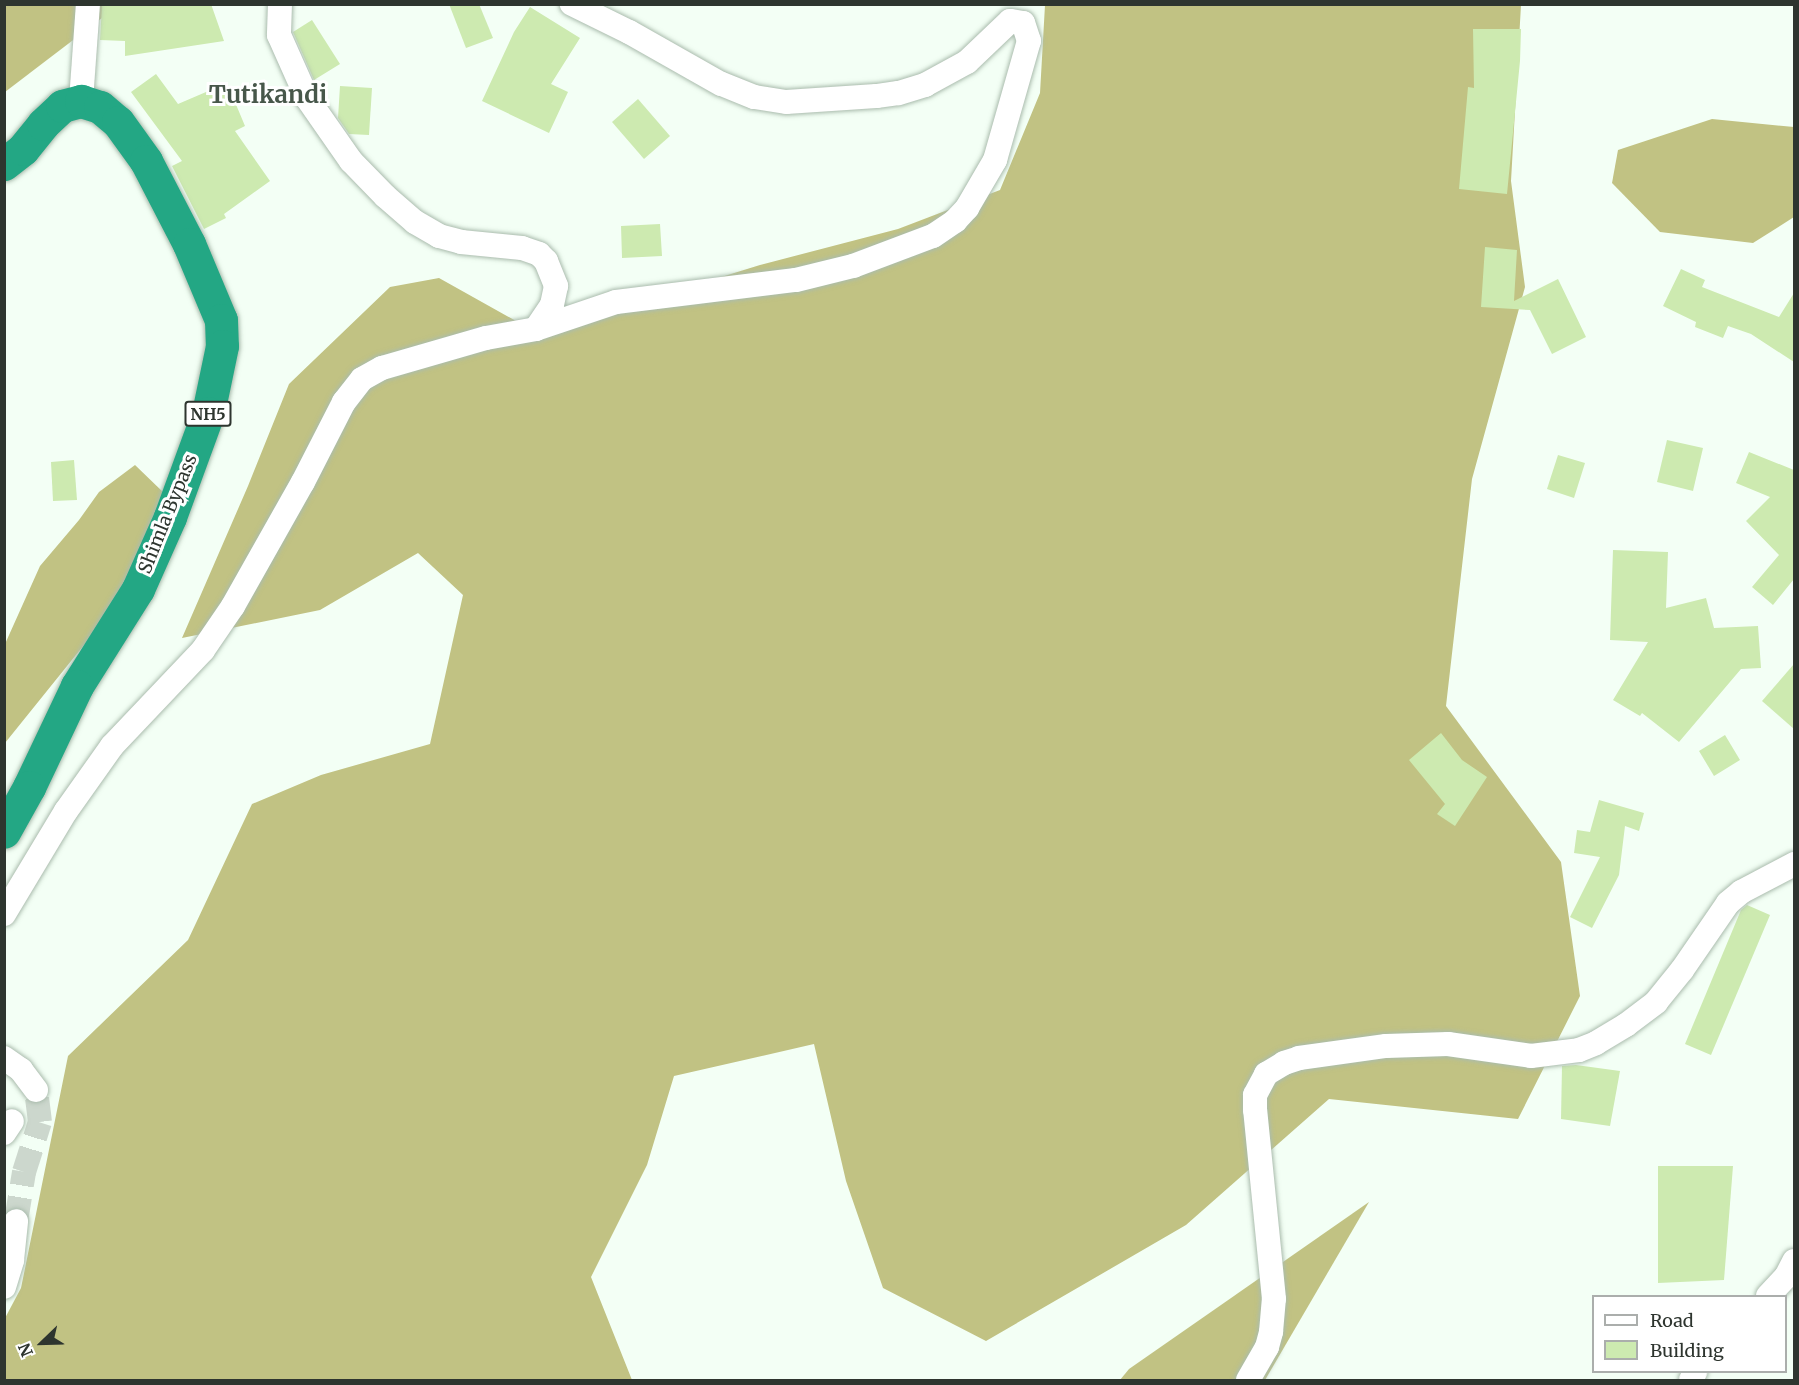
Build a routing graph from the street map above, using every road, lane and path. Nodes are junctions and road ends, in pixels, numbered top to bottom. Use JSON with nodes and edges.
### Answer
{"nodes":[{"id":1,"x":88,"y":4,"type":"edge"},
{"id":2,"x":279,"y":4,"type":"edge"},
{"id":3,"x":572,"y":4,"type":"edge"},
{"id":4,"x":81,"y":101,"type":"junction"},
{"id":5,"x":4,"y":164,"type":"edge"},
{"id":6,"x":536,"y":329,"type":"junction"},
{"id":7,"x":4,"y":832,"type":"edge"},
{"id":8,"x":1794,"y":864,"type":"edge"},
{"id":9,"x":4,"y":914,"type":"edge"},
{"id":10,"x":4,"y":1058,"type":"edge"},
{"id":11,"x":36,"y":1090,"type":"tunnel mouth"},
{"id":12,"x":16,"y":1221,"type":"tunnel mouth"},
{"id":13,"x":1794,"y":1261,"type":"edge"},
{"id":14,"x":4,"y":1287,"type":"edge"},
{"id":15,"x":1769,"y":1295,"type":"edge"},
{"id":16,"x":1248,"y":1380,"type":"edge"}],
"edges":[{"from":1,"to":4,"type":"street"},
{"from":2,"to":6,"type":"street"},
{"from":3,"to":6,"type":"street"},
{"from":4,"to":5,"type":"highway"},
{"from":4,"to":7,"type":"highway","name":"Shimla Bypass","number":"NH5"},
{"from":6,"to":9,"type":"street"},
{"from":8,"to":16,"type":"street"},
{"from":10,"to":11,"type":"street"},
{"from":12,"to":14,"type":"street"},
{"from":13,"to":15,"type":"street"}]}
